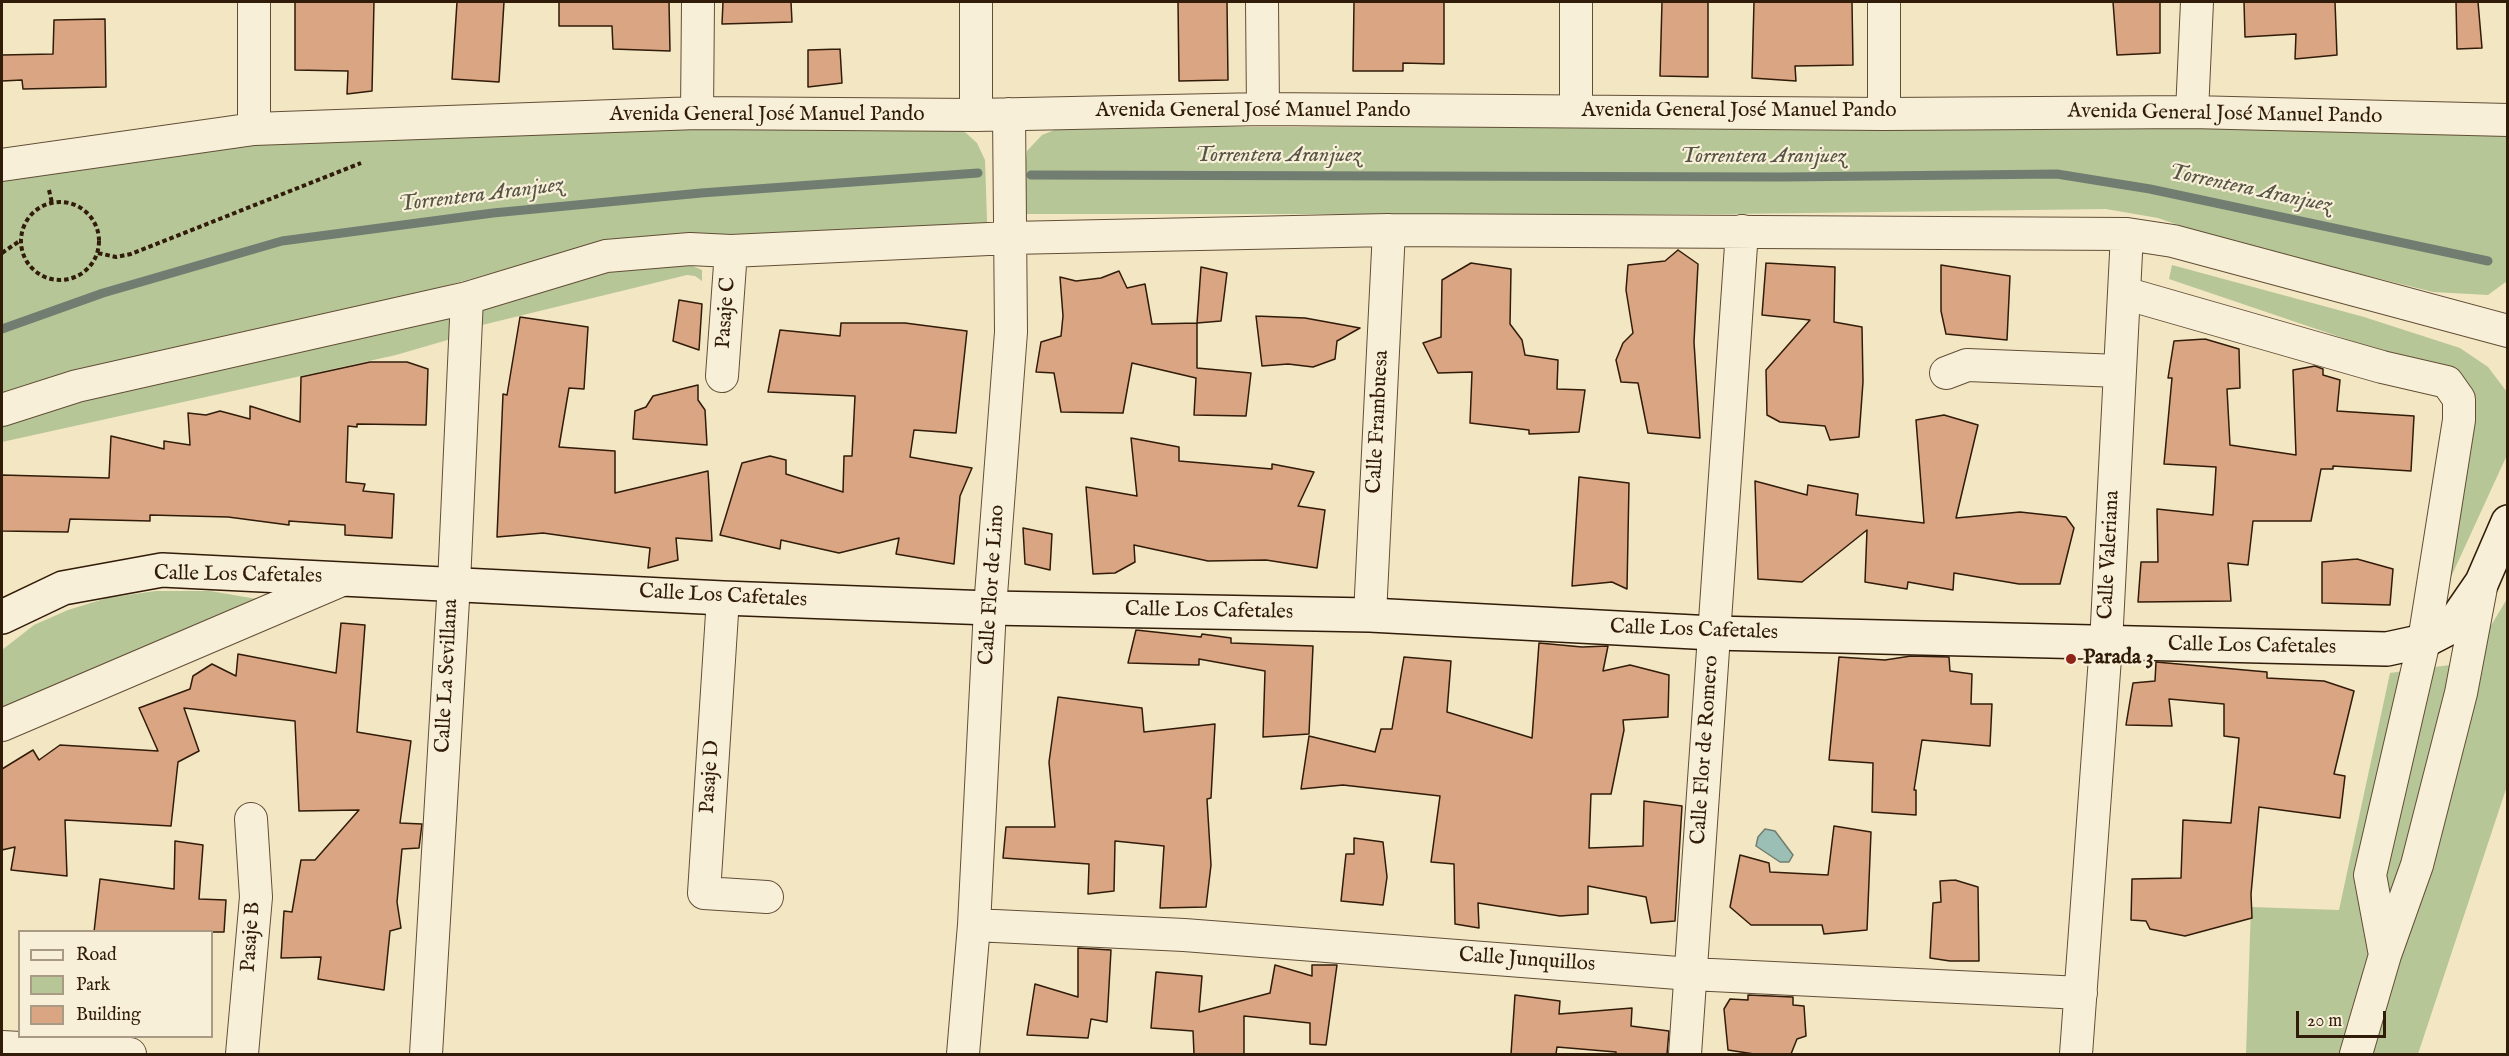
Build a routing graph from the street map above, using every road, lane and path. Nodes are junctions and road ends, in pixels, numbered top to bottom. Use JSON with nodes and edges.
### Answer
{"nodes":[{"id":1,"x":254,"y":2,"type":"edge"},
{"id":2,"x":698,"y":2,"type":"edge"},
{"id":3,"x":976,"y":2,"type":"edge"},
{"id":4,"x":1262,"y":2,"type":"edge"},
{"id":5,"x":1576,"y":2,"type":"edge"},
{"id":6,"x":1884,"y":2,"type":"edge"},
{"id":7,"x":2197,"y":2,"type":"edge"},
{"id":8,"x":1263,"y":110,"type":"junction"},
{"id":9,"x":1576,"y":111,"type":"junction"},
{"id":10,"x":2192,"y":112,"type":"junction"},
{"id":11,"x":697,"y":113,"type":"junction"},
{"id":12,"x":1009,"y":114,"type":"junction"},
{"id":13,"x":1884,"y":114,"type":"junction"},
{"id":14,"x":976,"y":115,"type":"junction"},
{"id":15,"x":2508,"y":120,"type":"edge"},
{"id":16,"x":254,"y":129,"type":"junction"},
{"id":17,"x":361,"y":163,"type":"dead end"},
{"id":18,"x":2,"y":165,"type":"edge"},
{"id":19,"x":49,"y":190,"type":"dead end"},
{"id":20,"x":52,"y":203,"type":"junction"},
{"id":21,"x":1389,"y":230,"type":"junction"},
{"id":22,"x":1742,"y":231,"type":"junction"},
{"id":23,"x":2127,"y":234,"type":"junction"},
{"id":24,"x":1010,"y":238,"type":"junction"},
{"id":25,"x":22,"y":239,"type":"junction"},
{"id":26,"x":731,"y":251,"type":"junction"},
{"id":27,"x":98,"y":253,"type":"junction"},
{"id":28,"x":2,"y":254,"type":"edge"},
{"id":29,"x":2124,"y":292,"type":"junction"},
{"id":30,"x":467,"y":298,"type":"junction"},
{"id":31,"x":2508,"y":331,"type":"edge"},
{"id":32,"x":2119,"y":371,"type":"junction"},
{"id":33,"x":1946,"y":373,"type":"dead end"},
{"id":34,"x":722,"y":376,"type":"dead end"},
{"id":35,"x":2,"y":410,"type":"edge"},
{"id":36,"x":2508,"y":522,"type":"edge"},
{"id":37,"x":345,"y":579,"type":"junction"},
{"id":38,"x":2482,"y":582,"type":"junction"},
{"id":39,"x":454,"y":583,"type":"junction"},
{"id":40,"x":723,"y":598,"type":"junction"},
{"id":41,"x":990,"y":608,"type":"junction"},
{"id":42,"x":1370,"y":615,"type":"junction"},
{"id":43,"x":2,"y":617,"type":"edge"},
{"id":44,"x":1713,"y":633,"type":"junction"},
{"id":45,"x":2424,"y":641,"type":"junction"},
{"id":46,"x":2106,"y":644,"type":"junction"},
{"id":47,"x":2,"y":725,"type":"edge"},
{"id":48,"x":251,"y":819,"type":"dead end"},
{"id":49,"x":767,"y":897,"type":"dead end"},
{"id":50,"x":974,"y":925,"type":"junction"},
{"id":51,"x":2385,"y":954,"type":"junction"},
{"id":52,"x":1691,"y":974,"type":"junction"},
{"id":53,"x":2080,"y":993,"type":"junction"},
{"id":54,"x":2,"y":1047,"type":"edge"},
{"id":55,"x":130,"y":1054,"type":"edge"},
{"id":56,"x":242,"y":1054,"type":"edge"},
{"id":57,"x":426,"y":1054,"type":"edge"},
{"id":58,"x":963,"y":1054,"type":"edge"},
{"id":59,"x":1685,"y":1054,"type":"edge"},
{"id":60,"x":2076,"y":1054,"type":"edge"},
{"id":61,"x":2356,"y":1054,"type":"edge"}],
"edges":[{"from":1,"to":16,"type":"street"},
{"from":2,"to":11,"type":"street"},
{"from":3,"to":14,"type":"street"},
{"from":4,"to":8,"type":"street"},
{"from":5,"to":9,"type":"street"},
{"from":6,"to":13,"type":"street"},
{"from":7,"to":10,"type":"street"},
{"from":8,"to":9,"type":"street","name":"Avenida General José Manuel Pando"},
{"from":8,"to":12,"type":"street","name":"Avenida General José Manuel Pando"},
{"from":9,"to":13,"type":"street","name":"Avenida General José Manuel Pando"},
{"from":10,"to":13,"type":"street","name":"Avenida General José Manuel Pando"},
{"from":10,"to":15,"type":"street","name":"Avenida General José Manuel Pando"},
{"from":11,"to":14,"type":"street","name":"Avenida General José Manuel Pando"},
{"from":11,"to":16,"type":"street","name":"Avenida General José Manuel Pando"},
{"from":12,"to":14,"type":"street","name":"Avenida General José Manuel Pando"},
{"from":12,"to":24,"type":"street","name":"Calle Flor de Lino"},
{"from":16,"to":18,"type":"street","name":"Avenida General José Manuel Pando"},
{"from":17,"to":27,"type":"path"},
{"from":19,"to":20,"type":"path"},
{"from":20,"to":25,"type":"path"},
{"from":20,"to":27,"type":"path"},
{"from":21,"to":22,"type":"street"},
{"from":21,"to":24,"type":"street"},
{"from":21,"to":42,"type":"street","name":"Calle Frambuesa"},
{"from":22,"to":23,"type":"street"},
{"from":22,"to":44,"type":"street","name":"Calle Flor de Romero"},
{"from":23,"to":29,"type":"street","name":"Calle Valeriana"},
{"from":23,"to":31,"type":"street"},
{"from":24,"to":26,"type":"street"},
{"from":24,"to":41,"type":"street","name":"Calle Flor de Lino"},
{"from":25,"to":27,"type":"path"},
{"from":25,"to":28,"type":"path"},
{"from":26,"to":30,"type":"street"},
{"from":26,"to":34,"type":"street","name":"Pasaje C"},
{"from":29,"to":32,"type":"street","name":"Calle Valeriana"},
{"from":29,"to":45,"type":"street"},
{"from":30,"to":35,"type":"street"},
{"from":30,"to":39,"type":"street","name":"Calle La Sevillana"},
{"from":32,"to":33,"type":"street"},
{"from":32,"to":46,"type":"street","name":"Calle Valeriana"},
{"from":36,"to":38,"type":"main road","name":"Calle Los Cafetales"},
{"from":37,"to":39,"type":"main road","name":"Calle Los Cafetales"},
{"from":37,"to":43,"type":"main road","name":"Calle Los Cafetales"},
{"from":37,"to":47,"type":"street"},
{"from":38,"to":45,"type":"main road","name":"Calle Los Cafetales"},
{"from":38,"to":51,"type":"street"},
{"from":39,"to":40,"type":"main road","name":"Calle Los Cafetales"},
{"from":39,"to":57,"type":"street","name":"Calle La Sevillana"},
{"from":40,"to":41,"type":"main road","name":"Calle Los Cafetales"},
{"from":40,"to":49,"type":"street","name":"Pasaje D"},
{"from":41,"to":42,"type":"main road","name":"Calle Los Cafetales"},
{"from":41,"to":50,"type":"street","name":"Calle Flor de Lino"},
{"from":42,"to":44,"type":"main road","name":"Calle Los Cafetales"},
{"from":44,"to":46,"type":"main road","name":"Calle Los Cafetales"},
{"from":44,"to":52,"type":"street","name":"Calle Flor de Romero"},
{"from":45,"to":46,"type":"main road","name":"Calle Los Cafetales"},
{"from":45,"to":51,"type":"street"},
{"from":46,"to":53,"type":"street","name":"Calle Valeriana"},
{"from":48,"to":56,"type":"street","name":"Pasaje B"},
{"from":50,"to":52,"type":"street","name":"Calle Junquillos"},
{"from":50,"to":58,"type":"street","name":"Calle Flor de Lino"},
{"from":51,"to":61,"type":"street"},
{"from":52,"to":53,"type":"street","name":"Calle Junquillos"},
{"from":52,"to":59,"type":"street","name":"Calle Flor de Romero"},
{"from":53,"to":60,"type":"street","name":"Calle Valeriana"},
{"from":54,"to":55,"type":"street"}]}
